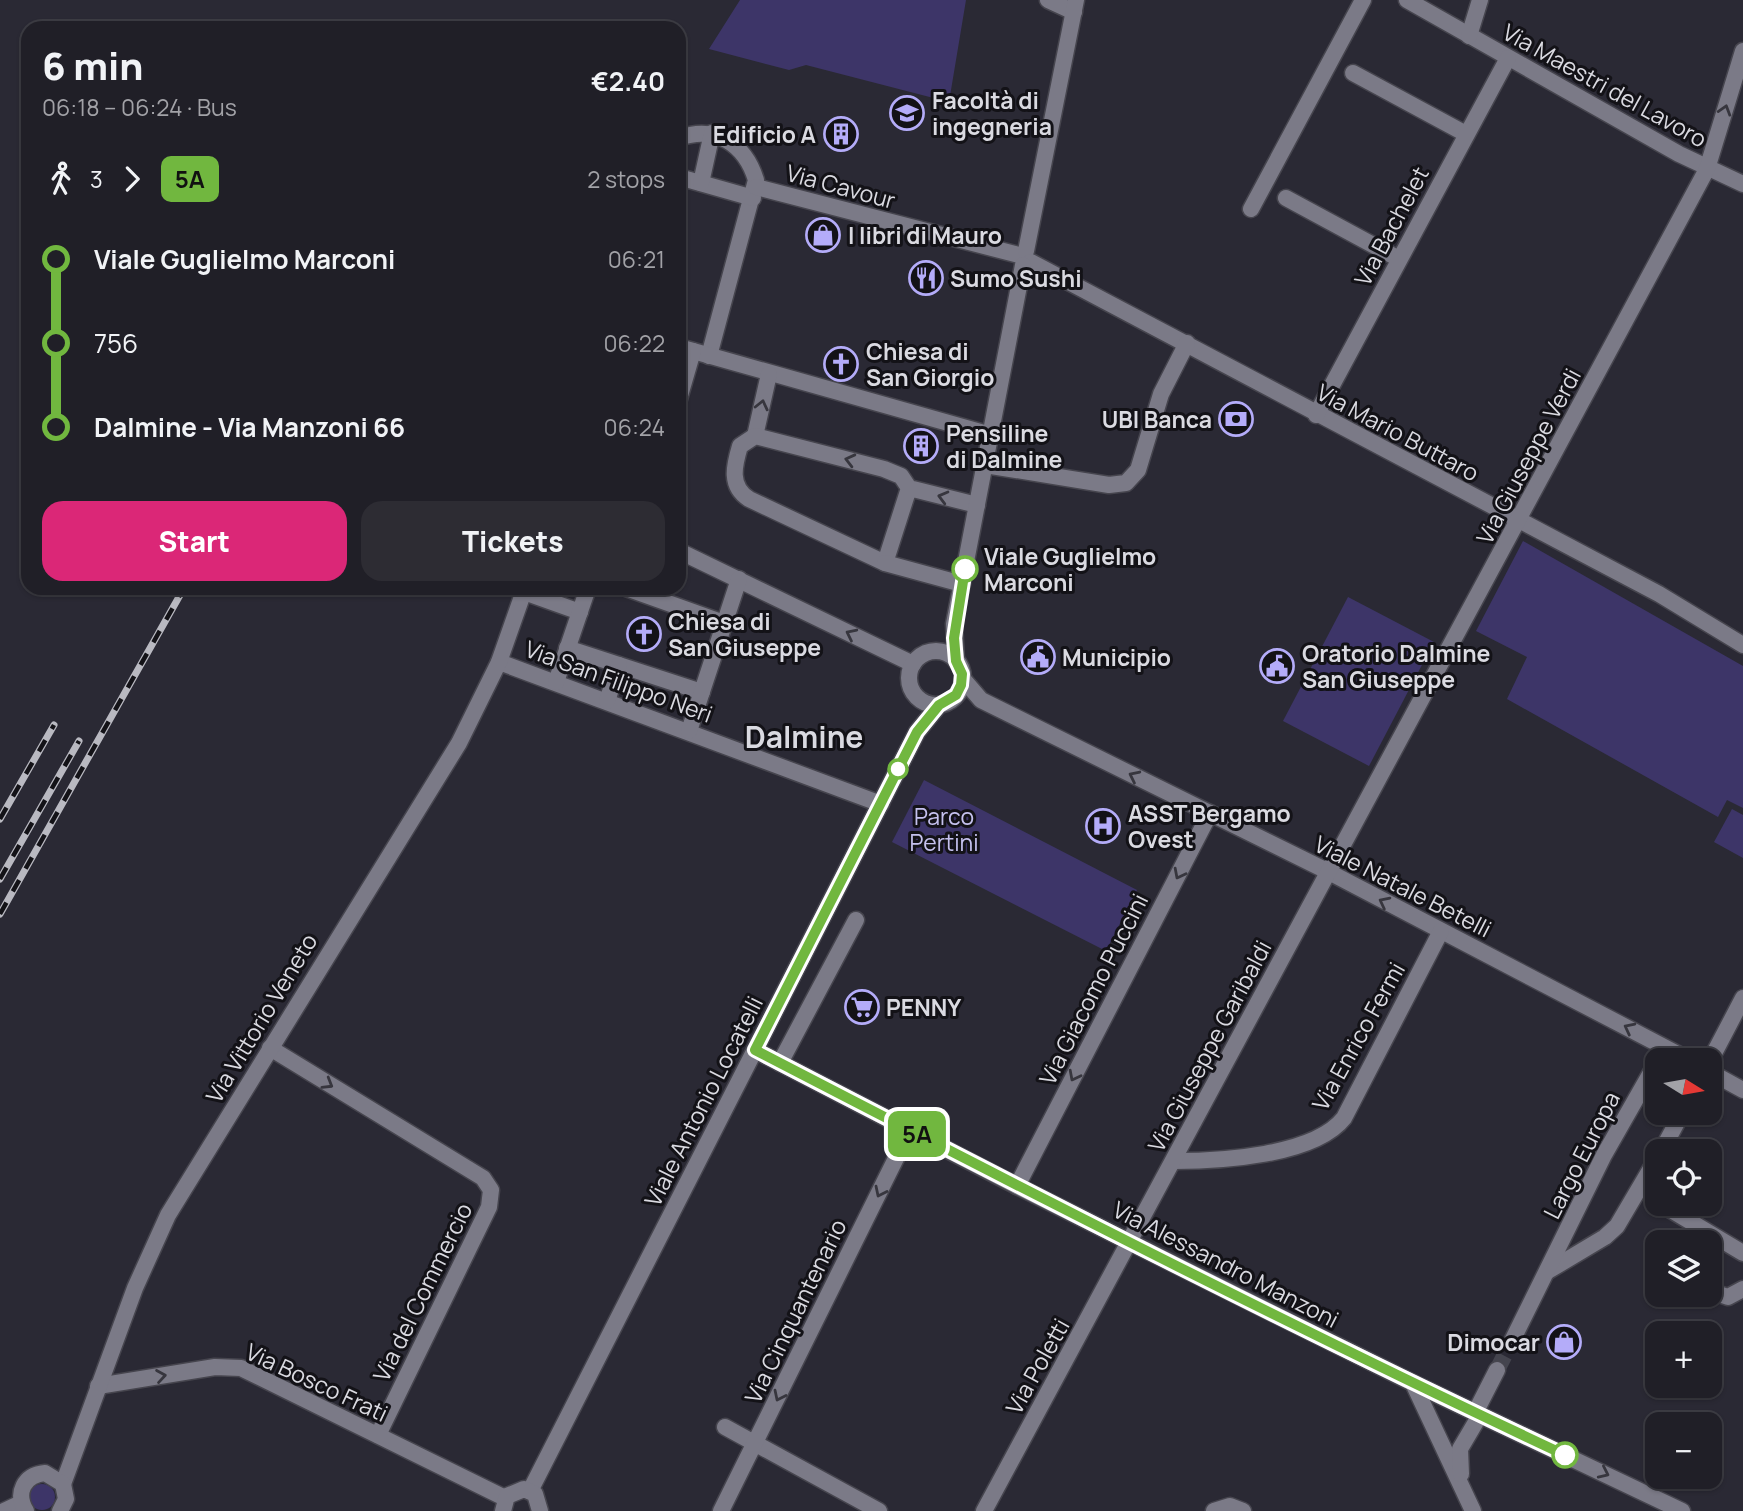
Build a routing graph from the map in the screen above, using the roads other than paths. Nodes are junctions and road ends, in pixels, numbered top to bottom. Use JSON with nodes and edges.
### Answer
{"nodes":[{"id":1,"x":1048,"y":0,"type":"edge"},
{"id":2,"x":1363,"y":0,"type":"edge"},
{"id":3,"x":1407,"y":0,"type":"edge"},
{"id":4,"x":1480,"y":0,"type":"edge"},
{"id":5,"x":1075,"y":6,"type":"edge"},
{"id":6,"x":1469,"y":36,"type":"junction"},
{"id":7,"x":1743,"y":51,"type":"edge"},
{"id":8,"x":1508,"y":58,"type":"junction"},
{"id":9,"x":1353,"y":73,"type":"dead end"},
{"id":10,"x":712,"y":134,"type":"junction"},
{"id":11,"x":1466,"y":134,"type":"junction"},
{"id":12,"x":686,"y":136,"type":"edge"},
{"id":13,"x":1707,"y":169,"type":"junction"},
{"id":14,"x":686,"y":179,"type":"edge"},
{"id":15,"x":701,"y":183,"type":"junction"},
{"id":16,"x":1743,"y":184,"type":"edge"},
{"id":17,"x":755,"y":193,"type":"junction"},
{"id":18,"x":1286,"y":198,"type":"dead end"},
{"id":19,"x":1251,"y":209,"type":"dead end"},
{"id":20,"x":1025,"y":258,"type":"junction"},
{"id":21,"x":1399,"y":259,"type":"junction"},
{"id":22,"x":1187,"y":343,"type":"junction"},
{"id":23,"x":686,"y":349,"type":"edge"},
{"id":24,"x":709,"y":356,"type":"junction"},
{"id":25,"x":769,"y":374,"type":"junction"},
{"id":26,"x":1316,"y":415,"type":"junction"},
{"id":27,"x":990,"y":435,"type":"junction"},
{"id":28,"x":755,"y":436,"type":"junction"},
{"id":29,"x":985,"y":465,"type":"junction"},
{"id":30,"x":909,"y":488,"type":"junction"},
{"id":31,"x":977,"y":505,"type":"junction"},
{"id":32,"x":1519,"y":521,"type":"junction"},
{"id":33,"x":686,"y":554,"type":"edge"},
{"id":34,"x":886,"y":563,"type":"junction"},
{"id":35,"x":739,"y":579,"type":"junction"},
{"id":36,"x":962,"y":584,"type":"junction"},
{"id":37,"x":522,"y":595,"type":"edge"},
{"id":38,"x":537,"y":595,"type":"edge"},
{"id":39,"x":586,"y":595,"type":"edge"},
{"id":40,"x":659,"y":595,"type":"edge"},
{"id":41,"x":580,"y":612,"type":"junction"},
{"id":42,"x":724,"y":623,"type":"junction"},
{"id":43,"x":954,"y":624,"type":"junction"},
{"id":44,"x":1743,"y":645,"type":"edge"},
{"id":45,"x":567,"y":648,"type":"junction"},
{"id":46,"x":939,"y":651,"type":"junction"},
{"id":47,"x":956,"y":661,"type":"junction"},
{"id":48,"x":499,"y":662,"type":"junction"},
{"id":49,"x":913,"y":664,"type":"junction"},
{"id":50,"x":620,"y":665,"type":"junction"},
{"id":51,"x":962,"y":679,"type":"junction"},
{"id":52,"x":556,"y":682,"type":"junction"},
{"id":53,"x":702,"y":692,"type":"junction"},
{"id":54,"x":920,"y":700,"type":"junction"},
{"id":55,"x":981,"y":700,"type":"junction"},
{"id":56,"x":607,"y":701,"type":"junction"},
{"id":57,"x":945,"y":702,"type":"junction"},
{"id":58,"x":689,"y":731,"type":"junction"},
{"id":59,"x":917,"y":732,"type":"junction"},
{"id":60,"x":881,"y":804,"type":"junction"},
{"id":61,"x":1210,"y":813,"type":"junction"},
{"id":62,"x":1327,"y":871,"type":"junction"},
{"id":63,"x":856,"y":920,"type":"dead end"},
{"id":64,"x":1441,"y":931,"type":"junction"},
{"id":65,"x":1743,"y":998,"type":"edge"},
{"id":66,"x":270,"y":1048,"type":"junction"},
{"id":67,"x":1645,"y":1048,"type":"edge"},
{"id":68,"x":1717,"y":1048,"type":"edge"},
{"id":69,"x":755,"y":1050,"type":"junction"},
{"id":70,"x":780,"y":1063,"type":"junction"},
{"id":71,"x":1722,"y":1079,"type":"edge"},
{"id":72,"x":1645,"y":1083,"type":"edge"},
{"id":73,"x":1743,"y":1090,"type":"edge"},
{"id":74,"x":910,"y":1130,"type":"junction"},
{"id":75,"x":1174,"y":1161,"type":"junction"},
{"id":76,"x":1645,"y":1180,"type":"edge"},
{"id":77,"x":1017,"y":1186,"type":"junction"},
{"id":78,"x":1639,"y":1191,"type":"junction"},
{"id":79,"x":1645,"y":1195,"type":"edge"},
{"id":80,"x":1681,"y":1216,"type":"edge"},
{"id":81,"x":1131,"y":1242,"type":"junction"},
{"id":82,"x":1743,"y":1253,"type":"edge"},
{"id":83,"x":1548,"y":1270,"type":"junction"},
{"id":84,"x":1743,"y":1289,"type":"edge"},
{"id":85,"x":1722,"y":1295,"type":"edge"},
{"id":86,"x":1513,"y":1339,"type":"tunnel mouth"},
{"id":87,"x":1497,"y":1370,"type":"tunnel mouth"},
{"id":88,"x":1413,"y":1383,"type":"junction"},
{"id":89,"x":98,"y":1386,"type":"junction"},
{"id":90,"x":1478,"y":1414,"type":"junction"},
{"id":91,"x":725,"y":1427,"type":"dead end"},
{"id":92,"x":378,"y":1435,"type":"junction"},
{"id":93,"x":755,"y":1444,"type":"junction"},
{"id":94,"x":63,"y":1484,"type":"junction"},
{"id":95,"x":530,"y":1491,"type":"junction"},
{"id":96,"x":504,"y":1504,"type":"edge"},
{"id":97,"x":1470,"y":1504,"type":"edge"},
{"id":98,"x":23,"y":1507,"type":"edge"},
{"id":99,"x":4,"y":1511,"type":"edge"},
{"id":100,"x":61,"y":1511,"type":"edge"},
{"id":101,"x":540,"y":1511,"type":"edge"},
{"id":102,"x":721,"y":1511,"type":"edge"},
{"id":103,"x":879,"y":1511,"type":"edge"},
{"id":104,"x":984,"y":1511,"type":"edge"},
{"id":105,"x":1214,"y":1511,"type":"edge"},
{"id":106,"x":1243,"y":1511,"type":"edge"},
{"id":107,"x":1682,"y":1511,"type":"edge"}],
"edges":[{"from":1,"to":5,"type":"street"},
{"from":2,"to":19,"type":"street"},
{"from":3,"to":6,"type":"street","name":"Via Maestri del Lavoro"},
{"from":4,"to":6,"type":"street"},
{"from":5,"to":20,"type":"street"},
{"from":6,"to":8,"type":"street","name":"Via Maestri del Lavoro"},
{"from":13,"to":7,"type":"street","name":"Via Giuseppe Verdi","one_way":true},
{"from":8,"to":11,"type":"street","name":"Via Bachelet"},
{"from":8,"to":13,"type":"street","name":"Via Maestri del Lavoro"},
{"from":9,"to":11,"type":"street"},
{"from":10,"to":12,"type":"street"},
{"from":10,"to":15,"type":"street"},
{"from":10,"to":17,"type":"street","name":"Via Cavour"},
{"from":11,"to":21,"type":"street","name":"Via Bachelet"},
{"from":13,"to":16,"type":"street","name":"Via Maestri del Lavoro"},
{"from":13,"to":32,"type":"street","name":"Via Giuseppe Verdi"},
{"from":14,"to":15,"type":"street"},
{"from":15,"to":17,"type":"street"},
{"from":17,"to":20,"type":"street","name":"Via Cavour"},
{"from":17,"to":24,"type":"street"},
{"from":18,"to":21,"type":"street"},
{"from":20,"to":22,"type":"street","name":"Via Mario Buttaro"},
{"from":20,"to":27,"type":"street"},
{"from":21,"to":26,"type":"street","name":"Via Bachelet"},
{"from":22,"to":26,"type":"street","name":"Via Mario Buttaro"},
{"from":22,"to":29,"type":"street"},
{"from":23,"to":24,"type":"street"},
{"from":24,"to":25,"type":"street"},
{"from":25,"to":27,"type":"street"},
{"from":28,"to":25,"type":"street","one_way":true},
{"from":26,"to":32,"type":"street","name":"Via Mario Buttaro"},
{"from":27,"to":29,"type":"street"},
{"from":30,"to":28,"type":"street","one_way":true},
{"from":28,"to":34,"type":"street"},
{"from":29,"to":31,"type":"street"},
{"from":31,"to":30,"type":"street","one_way":true},
{"from":30,"to":34,"type":"street"},
{"from":31,"to":36,"type":"street"},
{"from":32,"to":44,"type":"street","name":"Via Mario Buttaro"},
{"from":32,"to":62,"type":"street","name":"Via Giuseppe Verdi"},
{"from":33,"to":35,"type":"street"},
{"from":34,"to":36,"type":"street"},
{"from":35,"to":42,"type":"street"},
{"from":49,"to":35,"type":"street","one_way":true},
{"from":36,"to":43,"type":"street"},
{"from":37,"to":48,"type":"street","name":"Via Vittorio Veneto"},
{"from":38,"to":41,"type":"street"},
{"from":39,"to":41,"type":"street"},
{"from":40,"to":42,"type":"street"},
{"from":41,"to":45,"type":"street"},
{"from":42,"to":53,"type":"street"},
{"from":43,"to":46,"type":"street"},
{"from":43,"to":47,"type":"street"},
{"from":45,"to":50,"type":"street"},
{"from":45,"to":52,"type":"street"},
{"from":46,"to":47,"type":"street"},
{"from":46,"to":49,"type":"street"},
{"from":47,"to":51,"type":"street"},
{"from":48,"to":52,"type":"street","name":"Via San Filippo Neri"},
{"from":48,"to":66,"type":"street","name":"Via Vittorio Veneto"},
{"from":49,"to":54,"type":"street"},
{"from":50,"to":53,"type":"street"},
{"from":50,"to":56,"type":"street"},
{"from":51,"to":55,"type":"street","name":"Viale Natale Betelli"},
{"from":51,"to":57,"type":"street"},
{"from":52,"to":56,"type":"street","name":"Via San Filippo Neri"},
{"from":53,"to":58,"type":"street"},
{"from":54,"to":57,"type":"street"},
{"from":54,"to":59,"type":"street","name":"Viale Antonio Locatelli"},
{"from":55,"to":57,"type":"street","name":"Viale Natale Betelli"},
{"from":61,"to":55,"type":"street","name":"Viale Natale Betelli","one_way":true},
{"from":56,"to":58,"type":"street","name":"Via San Filippo Neri"},
{"from":57,"to":59,"type":"street","name":"Viale Antonio Locatelli"},
{"from":58,"to":60,"type":"street","name":"Via San Filippo Neri"},
{"from":59,"to":60,"type":"street","name":"Viale Antonio Locatelli"},
{"from":60,"to":69,"type":"street","name":"Viale Antonio Locatelli"},
{"from":61,"to":62,"type":"street","name":"Viale Natale Betelli"},
{"from":61,"to":77,"type":"street","name":"Via Giacomo Puccini","one_way":true},
{"from":64,"to":62,"type":"street","name":"Viale Natale Betelli","one_way":true},
{"from":62,"to":75,"type":"street","name":"Via Giuseppe Garibaldi"},
{"from":63,"to":70,"type":"street"},
{"from":67,"to":64,"type":"street","name":"Viale Natale Betelli","one_way":true},
{"from":64,"to":75,"type":"street","name":"Via Enrico Fermi"},
{"from":65,"to":68,"type":"street"},
{"from":66,"to":89,"type":"street","name":"Via Vittorio Veneto"},
{"from":66,"to":92,"type":"street","name":"Via del Commercio","one_way":true},
{"from":69,"to":70,"type":"street","name":"Via Alessandro Manzoni"},
{"from":69,"to":95,"type":"street","name":"Viale Antonio Locatelli"},
{"from":70,"to":74,"type":"street","name":"Via Alessandro Manzoni"},
{"from":71,"to":73,"type":"street"},
{"from":72,"to":83,"type":"street","name":"Largo Europa"},
{"from":74,"to":77,"type":"street","name":"Via Alessandro Manzoni"},
{"from":74,"to":93,"type":"street","name":"Via Cinquantenario","one_way":true},
{"from":75,"to":81,"type":"street","name":"Via Giuseppe Garibaldi"},
{"from":76,"to":78,"type":"street","name":"Largo Europa"},
{"from":77,"to":81,"type":"street","name":"Via Alessandro Manzoni"},
{"from":78,"to":79,"type":"street"},
{"from":78,"to":83,"type":"street","name":"Largo Europa"},
{"from":80,"to":82,"type":"street"},
{"from":81,"to":88,"type":"street","name":"Via Alessandro Manzoni"},
{"from":81,"to":104,"type":"street","name":"Via Poletti"},
{"from":83,"to":86,"type":"street","name":"Largo Europa"},
{"from":84,"to":85,"type":"street"},
{"from":87,"to":90,"type":"street"},
{"from":88,"to":90,"type":"street","name":"Via Alessandro Manzoni"},
{"from":88,"to":97,"type":"street"},
{"from":89,"to":92,"type":"street","name":"Via Bosco Frati","one_way":true},
{"from":89,"to":94,"type":"street","name":"Via Vittorio Veneto"},
{"from":90,"to":97,"type":"street"},
{"from":90,"to":107,"type":"street","name":"Via Alessandro Manzoni","one_way":true},
{"from":91,"to":93,"type":"street"},
{"from":92,"to":96,"type":"street","name":"Via Bosco Frati"},
{"from":93,"to":102,"type":"street","name":"Via Cinquantenario"},
{"from":93,"to":103,"type":"street"},
{"from":94,"to":98,"type":"street"},
{"from":94,"to":100,"type":"street","name":"Via Vittorio Veneto"},
{"from":95,"to":96,"type":"street"},
{"from":95,"to":101,"type":"street"},
{"from":98,"to":99,"type":"street"},
{"from":105,"to":106,"type":"street"}]}
